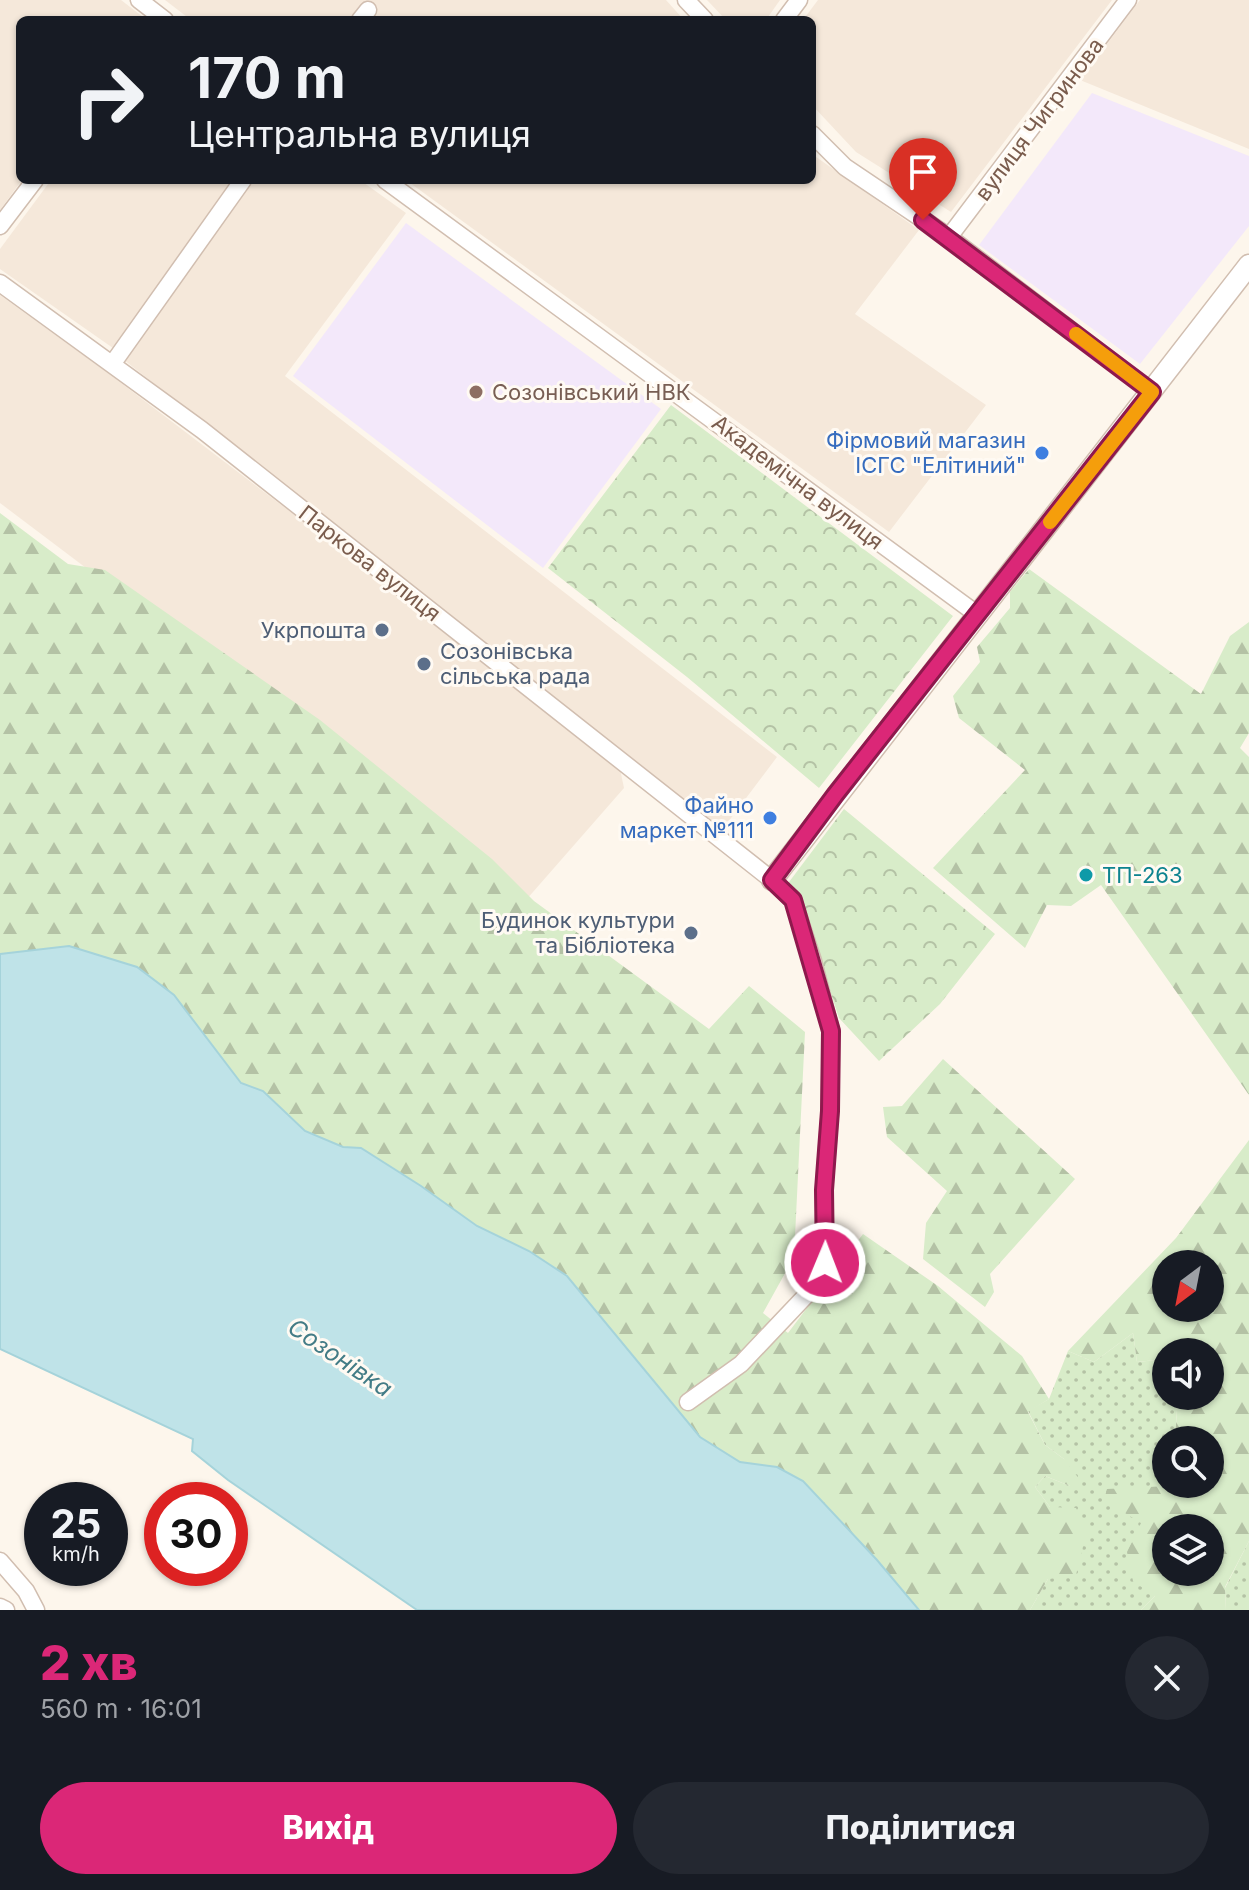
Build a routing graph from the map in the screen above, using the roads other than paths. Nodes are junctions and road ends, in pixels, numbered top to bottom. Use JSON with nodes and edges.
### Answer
{"nodes":[{"id":1,"x":139,"y":0,"type":"edge"},
{"id":2,"x":686,"y":0,"type":"edge"},
{"id":3,"x":1128,"y":0,"type":"edge"},
{"id":4,"x":157,"y":16,"type":"edge"},
{"id":5,"x":701,"y":16,"type":"edge"},
{"id":6,"x":816,"y":138,"type":"edge"},
{"id":7,"x":32,"y":184,"type":"edge"},
{"id":8,"x":240,"y":184,"type":"edge"},
{"id":9,"x":390,"y":184,"type":"edge"},
{"id":10,"x":0,"y":226,"type":"edge"},
{"id":11,"x":949,"y":237,"type":"junction"},
{"id":12,"x":1249,"y":265,"type":"edge"},
{"id":13,"x":0,"y":283,"type":"edge"},
{"id":14,"x":113,"y":363,"type":"junction"},
{"id":15,"x":1152,"y":392,"type":"junction"},
{"id":16,"x":978,"y":615,"type":"junction"},
{"id":17,"x":772,"y":880,"type":"junction"},
{"id":18,"x":688,"y":1402,"type":"dead end"},
{"id":19,"x":0,"y":1561,"type":"edge"},
{"id":20,"x":0,"y":1607,"type":"edge"},
{"id":21,"x":6,"y":1610,"type":"edge"},
{"id":22,"x":36,"y":1610,"type":"edge"}],
"edges":[{"from":1,"to":4,"type":"street"},
{"from":2,"to":5,"type":"street"},
{"from":3,"to":11,"type":"street","name":"вулиця Чигринова"},
{"from":6,"to":11,"type":"street"},
{"from":7,"to":10,"type":"street"},
{"from":8,"to":14,"type":"street"},
{"from":9,"to":16,"type":"street","name":"Академічна вулиця"},
{"from":11,"to":15,"type":"street"},
{"from":12,"to":15,"type":"street"},
{"from":13,"to":14,"type":"street","name":"Паркова вулиця"},
{"from":14,"to":17,"type":"street","name":"Паркова вулиця"},
{"from":15,"to":16,"type":"street"},
{"from":16,"to":17,"type":"street"},
{"from":17,"to":18,"type":"street","name":"Паркова вулиця"},
{"from":19,"to":22,"type":"street"},
{"from":20,"to":21,"type":"street"}]}
